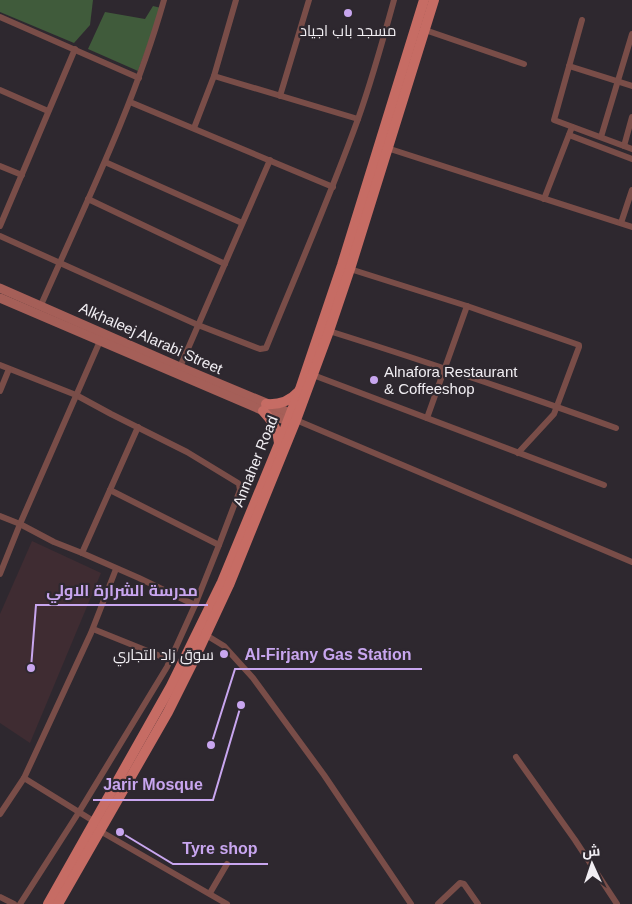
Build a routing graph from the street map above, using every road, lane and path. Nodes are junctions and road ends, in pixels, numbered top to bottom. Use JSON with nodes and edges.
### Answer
{"nodes":[{"id":1,"x":164,"y":0,"type":"edge"},
{"id":2,"x":236,"y":0,"type":"edge"},
{"id":3,"x":308,"y":0,"type":"edge"},
{"id":4,"x":394,"y":0,"type":"edge"},
{"id":5,"x":424,"y":0,"type":"edge"},
{"id":6,"x":434,"y":0,"type":"edge"},
{"id":7,"x":0,"y":17,"type":"edge"},
{"id":8,"x":582,"y":20,"type":"dead end"},
{"id":9,"x":424,"y":30,"type":"junction"},
{"id":10,"x":632,"y":34,"type":"edge"},
{"id":11,"x":75,"y":49,"type":"junction"},
{"id":12,"x":524,"y":64,"type":"dead end"},
{"id":13,"x":569,"y":66,"type":"junction"},
{"id":14,"x":214,"y":76,"type":"junction"},
{"id":15,"x":139,"y":78,"type":"junction"},
{"id":16,"x":618,"y":81,"type":"junction"},
{"id":17,"x":632,"y":86,"type":"edge"},
{"id":18,"x":0,"y":90,"type":"edge"},
{"id":19,"x":280,"y":96,"type":"junction"},
{"id":20,"x":130,"y":102,"type":"junction"},
{"id":21,"x":48,"y":111,"type":"junction"},
{"id":22,"x":632,"y":117,"type":"edge"},
{"id":23,"x":358,"y":119,"type":"junction"},
{"id":24,"x":572,"y":127,"type":"junction"},
{"id":25,"x":194,"y":128,"type":"junction"},
{"id":26,"x":569,"y":135,"type":"junction"},
{"id":27,"x":600,"y":138,"type":"junction"},
{"id":28,"x":624,"y":146,"type":"junction"},
{"id":29,"x":387,"y":148,"type":"junction"},
{"id":30,"x":632,"y":149,"type":"edge"},
{"id":31,"x":632,"y":159,"type":"edge"},
{"id":32,"x":270,"y":160,"type":"junction"},
{"id":33,"x":104,"y":162,"type":"junction"},
{"id":34,"x":0,"y":166,"type":"edge"},
{"id":35,"x":22,"y":175,"type":"junction"},
{"id":36,"x":333,"y":187,"type":"junction"},
{"id":37,"x":632,"y":190,"type":"edge"},
{"id":38,"x":88,"y":199,"type":"junction"},
{"id":39,"x":544,"y":199,"type":"junction"},
{"id":40,"x":242,"y":223,"type":"junction"},
{"id":41,"x":621,"y":223,"type":"junction"},
{"id":42,"x":0,"y":226,"type":"edge"},
{"id":43,"x":632,"y":227,"type":"edge"},
{"id":44,"x":0,"y":236,"type":"edge"},
{"id":45,"x":60,"y":264,"type":"junction"},
{"id":46,"x":225,"y":264,"type":"junction"},
{"id":47,"x":350,"y":269,"type":"junction"},
{"id":48,"x":0,"y":288,"type":"edge"},
{"id":49,"x":0,"y":298,"type":"edge"},
{"id":50,"x":41,"y":305,"type":"junction"},
{"id":51,"x":467,"y":306,"type":"junction"},
{"id":52,"x":198,"y":325,"type":"junction"},
{"id":53,"x":328,"y":331,"type":"junction"},
{"id":54,"x":100,"y":341,"type":"junction"},
{"id":55,"x":0,"y":365,"type":"edge"},
{"id":56,"x":180,"y":366,"type":"junction"},
{"id":57,"x":9,"y":368,"type":"junction"},
{"id":58,"x":444,"y":369,"type":"junction"},
{"id":59,"x":312,"y":375,"type":"junction"},
{"id":60,"x":300,"y":389,"type":"junction"},
{"id":61,"x":0,"y":391,"type":"edge"},
{"id":62,"x":76,"y":395,"type":"junction"},
{"id":63,"x":265,"y":407,"type":"junction"},
{"id":64,"x":557,"y":407,"type":"junction"},
{"id":65,"x":291,"y":418,"type":"junction"},
{"id":66,"x":426,"y":418,"type":"junction"},
{"id":67,"x":138,"y":427,"type":"junction"},
{"id":68,"x":616,"y":428,"type":"dead end"},
{"id":69,"x":279,"y":444,"type":"junction"},
{"id":70,"x":518,"y":453,"type":"junction"},
{"id":71,"x":604,"y":485,"type":"dead end"},
{"id":72,"x":110,"y":490,"type":"junction"},
{"id":73,"x":0,"y":516,"type":"edge"},
{"id":74,"x":20,"y":524,"type":"junction"},
{"id":75,"x":219,"y":545,"type":"junction"},
{"id":76,"x":82,"y":553,"type":"junction"},
{"id":77,"x":632,"y":562,"type":"edge"},
{"id":78,"x":116,"y":569,"type":"junction"},
{"id":79,"x":0,"y":574,"type":"edge"},
{"id":80,"x":195,"y":605,"type":"junction"},
{"id":81,"x":93,"y":629,"type":"junction"},
{"id":82,"x":206,"y":635,"type":"junction"},
{"id":83,"x":170,"y":660,"type":"junction"},
{"id":84,"x":516,"y":757,"type":"dead end"},
{"id":85,"x":24,"y":778,"type":"junction"},
{"id":86,"x":79,"y":812,"type":"junction"},
{"id":87,"x":0,"y":814,"type":"edge"},
{"id":88,"x":97,"y":826,"type":"junction"},
{"id":89,"x":227,"y":864,"type":"dead end"},
{"id":90,"x":210,"y":893,"type":"junction"},
{"id":91,"x":0,"y":897,"type":"edge"},
{"id":92,"x":14,"y":904,"type":"edge"},
{"id":93,"x":20,"y":904,"type":"edge"},
{"id":94,"x":48,"y":904,"type":"edge"},
{"id":95,"x":58,"y":904,"type":"edge"},
{"id":96,"x":227,"y":904,"type":"edge"},
{"id":97,"x":412,"y":904,"type":"edge"},
{"id":98,"x":438,"y":904,"type":"edge"},
{"id":99,"x":478,"y":904,"type":"edge"},
{"id":100,"x":617,"y":904,"type":"edge"}],
"edges":[{"from":1,"to":15,"type":"street"},
{"from":2,"to":14,"type":"street"},
{"from":3,"to":19,"type":"street"},
{"from":4,"to":23,"type":"street"},
{"from":5,"to":60,"type":"main road","name":"Annaher Road"},
{"from":6,"to":9,"type":"main road","name":"Annaher Road"},
{"from":7,"to":11,"type":"street"},
{"from":8,"to":13,"type":"street"},
{"from":9,"to":12,"type":"street"},
{"from":9,"to":29,"type":"main road","name":"Annaher Road"},
{"from":10,"to":16,"type":"street"},
{"from":11,"to":15,"type":"street"},
{"from":11,"to":21,"type":"street"},
{"from":13,"to":16,"type":"street"},
{"from":13,"to":24,"type":"street"},
{"from":14,"to":19,"type":"street"},
{"from":14,"to":25,"type":"street"},
{"from":15,"to":20,"type":"street"},
{"from":16,"to":17,"type":"street"},
{"from":16,"to":27,"type":"street"},
{"from":18,"to":21,"type":"street"},
{"from":19,"to":23,"type":"street"},
{"from":20,"to":25,"type":"street"},
{"from":20,"to":33,"type":"street"},
{"from":21,"to":35,"type":"street"},
{"from":22,"to":28,"type":"street"},
{"from":23,"to":36,"type":"street"},
{"from":24,"to":26,"type":"street"},
{"from":24,"to":27,"type":"street"},
{"from":25,"to":32,"type":"street"},
{"from":26,"to":31,"type":"street"},
{"from":26,"to":39,"type":"street"},
{"from":27,"to":28,"type":"street"},
{"from":28,"to":30,"type":"street"},
{"from":29,"to":39,"type":"street"},
{"from":29,"to":47,"type":"main road","name":"Annaher Road"},
{"from":32,"to":36,"type":"street"},
{"from":32,"to":40,"type":"street"},
{"from":33,"to":38,"type":"street"},
{"from":33,"to":40,"type":"street"},
{"from":34,"to":35,"type":"street"},
{"from":35,"to":42,"type":"street"},
{"from":36,"to":52,"type":"street"},
{"from":37,"to":41,"type":"street"},
{"from":38,"to":45,"type":"street"},
{"from":38,"to":46,"type":"street"},
{"from":39,"to":41,"type":"street"},
{"from":40,"to":46,"type":"street"},
{"from":41,"to":43,"type":"street"},
{"from":44,"to":45,"type":"street"},
{"from":45,"to":50,"type":"street"},
{"from":45,"to":52,"type":"street"},
{"from":46,"to":52,"type":"street"},
{"from":47,"to":51,"type":"street"},
{"from":47,"to":53,"type":"main road","name":"Annaher Road"},
{"from":48,"to":50,"type":"main road","name":"Alkhaleej Alarabi Street"},
{"from":49,"to":54,"type":"main road","name":"Alkhaleej Alarabi Street"},
{"from":50,"to":56,"type":"main road","name":"Alkhaleej Alarabi Street"},
{"from":51,"to":58,"type":"street"},
{"from":51,"to":64,"type":"street"},
{"from":52,"to":56,"type":"street"},
{"from":53,"to":58,"type":"street"},
{"from":53,"to":59,"type":"main road","name":"Annaher Road"},
{"from":54,"to":62,"type":"street"},
{"from":54,"to":63,"type":"main road","name":"Alkhaleej Alarabi Street"},
{"from":55,"to":57,"type":"street"},
{"from":56,"to":63,"type":"main road","name":"Alkhaleej Alarabi Street"},
{"from":57,"to":61,"type":"street"},
{"from":57,"to":62,"type":"street"},
{"from":58,"to":64,"type":"street"},
{"from":58,"to":66,"type":"street"},
{"from":59,"to":65,"type":"main road","name":"Annaher Road"},
{"from":59,"to":66,"type":"street"},
{"from":60,"to":63,"type":"main road"},
{"from":60,"to":65,"type":"main road","name":"Annaher Road"},
{"from":62,"to":67,"type":"street"},
{"from":62,"to":74,"type":"street"},
{"from":63,"to":65,"type":"main road","name":"Alkhaleej Alarabi Street"},
{"from":63,"to":69,"type":"main road"},
{"from":64,"to":68,"type":"street"},
{"from":64,"to":70,"type":"street"},
{"from":65,"to":69,"type":"main road","name":"Annaher Road"},
{"from":65,"to":77,"type":"street"},
{"from":65,"to":82,"type":"main road","name":"Annaher Road"},
{"from":66,"to":70,"type":"street"},
{"from":67,"to":72,"type":"street"},
{"from":67,"to":75,"type":"street"},
{"from":69,"to":88,"type":"main road","name":"Annaher Road"},
{"from":70,"to":71,"type":"street"},
{"from":72,"to":75,"type":"street"},
{"from":72,"to":76,"type":"street"},
{"from":73,"to":74,"type":"street"},
{"from":74,"to":76,"type":"street"},
{"from":74,"to":79,"type":"street"},
{"from":75,"to":80,"type":"street"},
{"from":76,"to":78,"type":"street"},
{"from":78,"to":80,"type":"street"},
{"from":78,"to":81,"type":"street"},
{"from":80,"to":83,"type":"street"},
{"from":81,"to":83,"type":"street"},
{"from":81,"to":85,"type":"street"},
{"from":82,"to":88,"type":"main road","name":"Annaher Road"},
{"from":82,"to":97,"type":"street"},
{"from":83,"to":86,"type":"street"},
{"from":84,"to":100,"type":"street"},
{"from":85,"to":86,"type":"street"},
{"from":85,"to":87,"type":"street"},
{"from":86,"to":88,"type":"street"},
{"from":86,"to":93,"type":"street"},
{"from":88,"to":90,"type":"street"},
{"from":88,"to":94,"type":"main road","name":"Annaher Road"},
{"from":88,"to":95,"type":"main road","name":"Annaher Road"},
{"from":89,"to":90,"type":"street"},
{"from":90,"to":96,"type":"street"},
{"from":91,"to":92,"type":"street"},
{"from":98,"to":99,"type":"street"}]}
